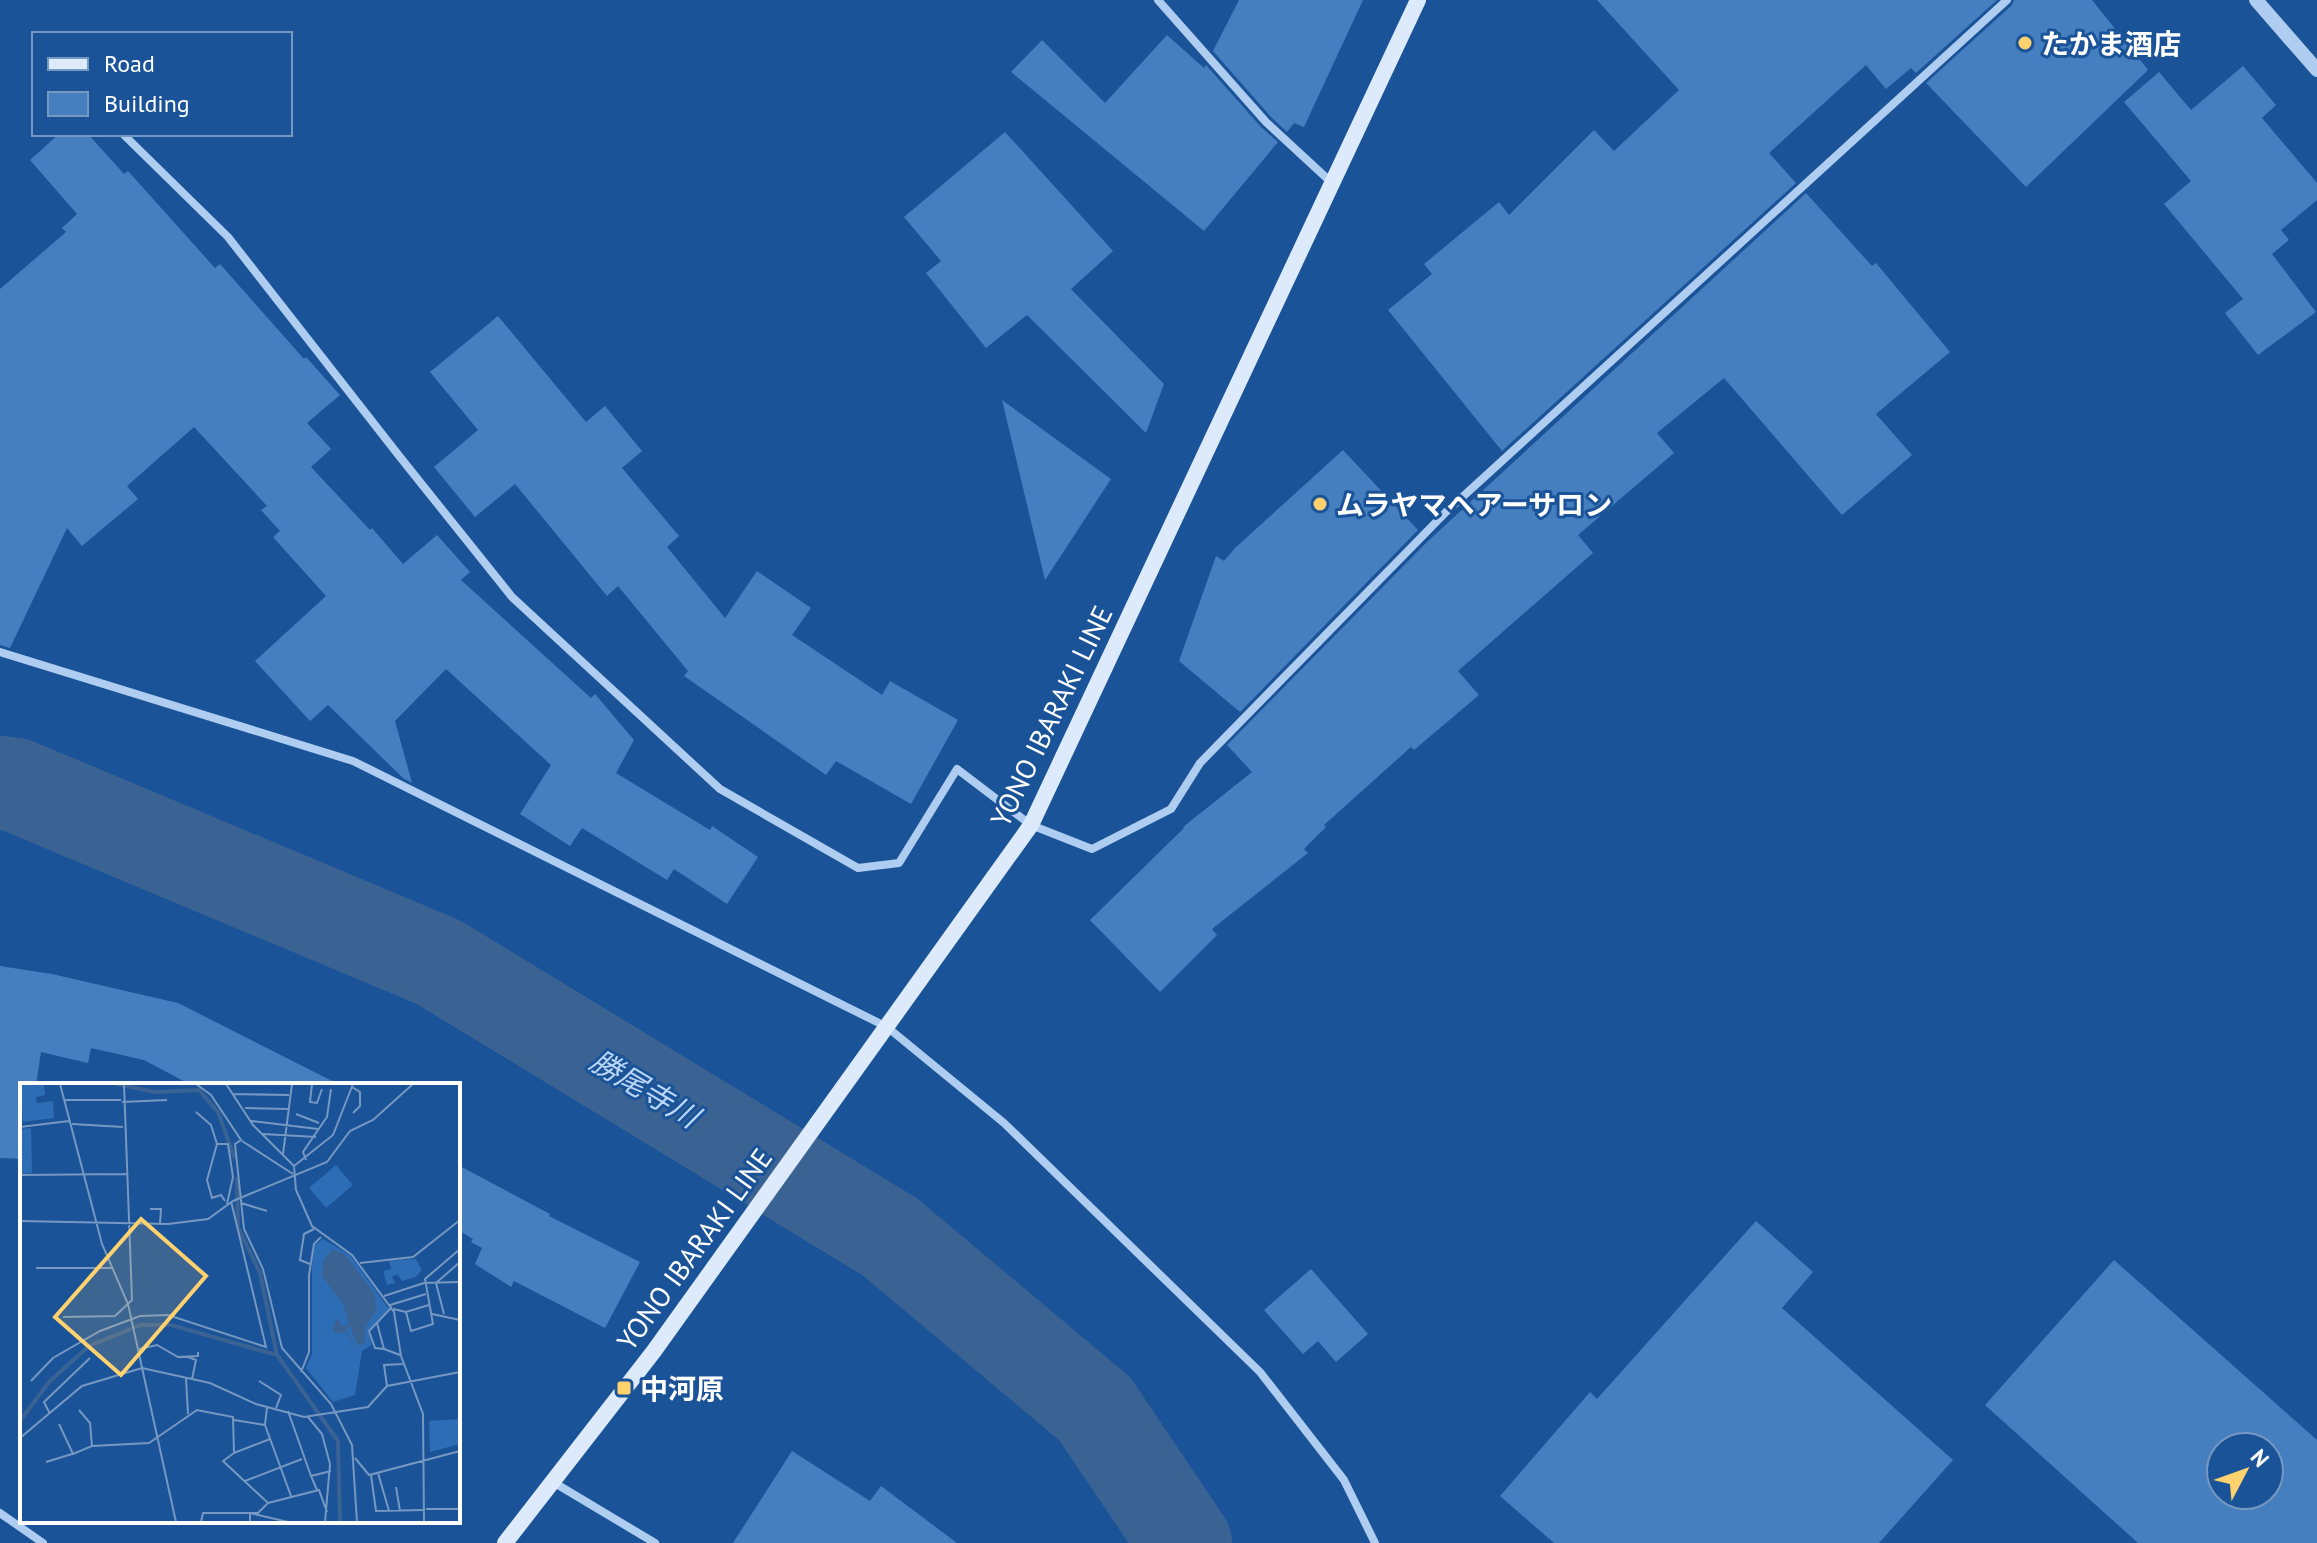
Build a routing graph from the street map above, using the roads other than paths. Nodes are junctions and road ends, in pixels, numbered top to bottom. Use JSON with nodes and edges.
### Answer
{"nodes":[{"id":1,"x":1158,"y":0,"type":"edge"},
{"id":2,"x":1418,"y":0,"type":"edge"},
{"id":3,"x":2007,"y":0,"type":"edge"},
{"id":4,"x":2256,"y":0,"type":"edge"},
{"id":5,"x":2317,"y":70,"type":"edge"},
{"id":6,"x":125,"y":136,"type":"edge"},
{"id":7,"x":1332,"y":183,"type":"junction"},
{"id":8,"x":0,"y":652,"type":"edge"},
{"id":9,"x":1031,"y":825,"type":"junction"},
{"id":10,"x":887,"y":1027,"type":"junction"},
{"id":11,"x":553,"y":1482,"type":"junction"},
{"id":12,"x":0,"y":1513,"type":"edge"},
{"id":13,"x":43,"y":1543,"type":"edge"},
{"id":14,"x":505,"y":1543,"type":"edge"},
{"id":15,"x":655,"y":1543,"type":"edge"},
{"id":16,"x":1375,"y":1543,"type":"edge"}],
"edges":[{"from":1,"to":7,"type":"street"},
{"from":2,"to":7,"type":"main road","name":"YONO IBARAKI LINE"},
{"from":3,"to":9,"type":"street"},
{"from":4,"to":5,"type":"street"},
{"from":6,"to":9,"type":"street"},
{"from":7,"to":9,"type":"main road","name":"YONO IBARAKI LINE"},
{"from":8,"to":10,"type":"street"},
{"from":9,"to":10,"type":"main road","name":"YONO IBARAKI LINE"},
{"from":10,"to":11,"type":"main road","name":"YONO IBARAKI LINE"},
{"from":10,"to":16,"type":"street"},
{"from":11,"to":14,"type":"main road","name":"YONO IBARAKI LINE"},
{"from":11,"to":15,"type":"street"},
{"from":12,"to":13,"type":"street"}]}
